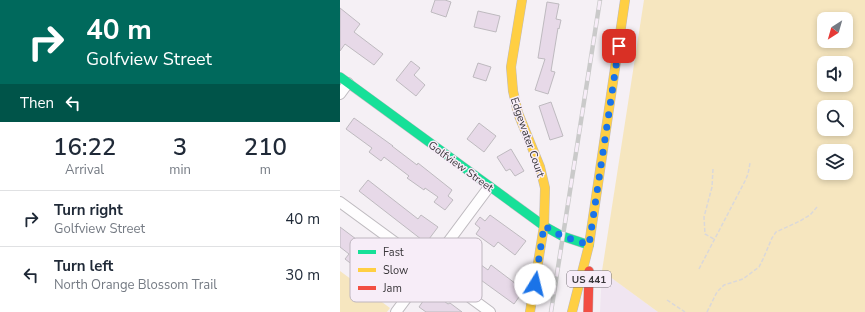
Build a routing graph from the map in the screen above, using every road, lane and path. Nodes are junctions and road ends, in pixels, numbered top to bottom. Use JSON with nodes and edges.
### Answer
{"nodes":[{"id":1,"x":522,"y":0,"type":"edge"},
{"id":2,"x":625,"y":0,"type":"edge"},
{"id":3,"x":344,"y":80,"type":"edge"},
{"id":4,"x":340,"y":94,"type":"edge"},
{"id":5,"x":750,"y":163,"type":"dead end"},
{"id":6,"x":713,"y":169,"type":"dead end"},
{"id":7,"x":489,"y":187,"type":"junction"},
{"id":8,"x":340,"y":202,"type":"edge"},
{"id":9,"x":817,"y":207,"type":"dead end"},
{"id":10,"x":544,"y":226,"type":"junction"},
{"id":11,"x":390,"y":238,"type":"edge"},
{"id":12,"x":451,"y":238,"type":"edge"},
{"id":13,"x":714,"y":239,"type":"junction"},
{"id":14,"x":589,"y":245,"type":"junction"},
{"id":15,"x":699,"y":269,"type":"dead end"},
{"id":16,"x":667,"y":300,"type":"dead end"},
{"id":17,"x":404,"y":302,"type":"edge"},
{"id":18,"x":477,"y":302,"type":"edge"},
{"id":19,"x":396,"y":312,"type":"edge"},
{"id":20,"x":490,"y":312,"type":"edge"},
{"id":21,"x":530,"y":312,"type":"edge"},
{"id":22,"x":572,"y":312,"type":"edge"},
{"id":23,"x":588,"y":312,"type":"edge"},
{"id":24,"x":684,"y":312,"type":"edge"},
{"id":25,"x":707,"y":312,"type":"edge"}],
"edges":[{"from":1,"to":10,"type":"street","name":"Edgewater Court"},
{"from":2,"to":14,"type":"street","number":"US 441"},
{"from":3,"to":4,"type":"street"},
{"from":3,"to":7,"type":"street","name":"Golfview Street"},
{"from":5,"to":13,"type":"path"},
{"from":6,"to":13,"type":"path"},
{"from":7,"to":10,"type":"street","name":"Golfview Street"},
{"from":7,"to":12,"type":"street"},
{"from":8,"to":11,"type":"street"},
{"from":9,"to":25,"type":"path"},
{"from":10,"to":14,"type":"street","name":"Golfview Street"},
{"from":10,"to":21,"type":"street","name":"Edgewater Court"},
{"from":13,"to":15,"type":"path"},
{"from":14,"to":22,"type":"street","number":"US 441"},
{"from":14,"to":23,"type":"street","number":"US 441"},
{"from":16,"to":24,"type":"path"},
{"from":17,"to":19,"type":"street"},
{"from":18,"to":20,"type":"street"}]}
